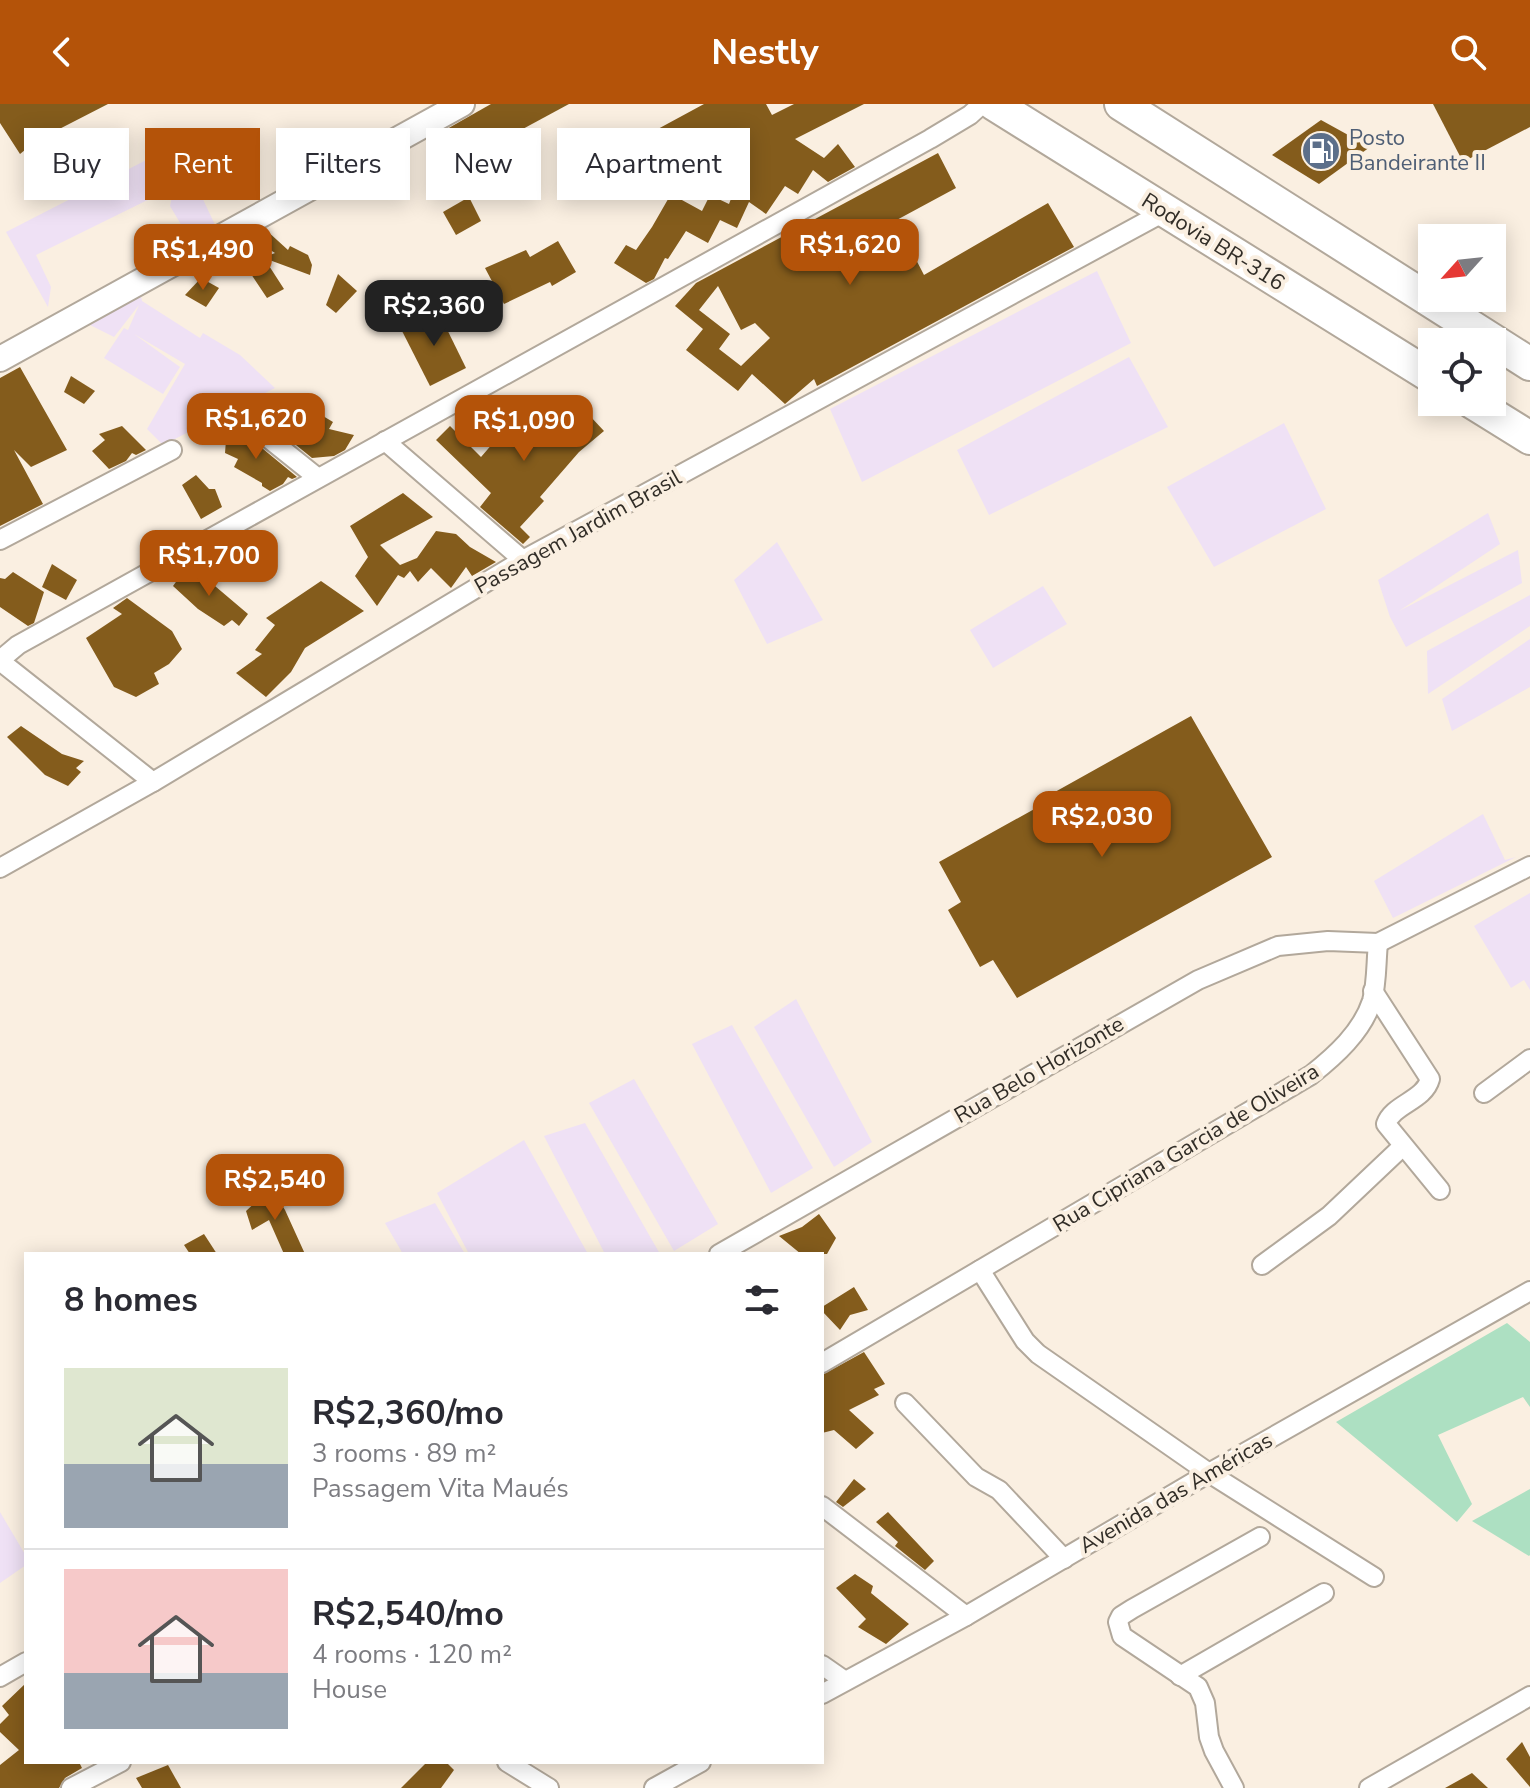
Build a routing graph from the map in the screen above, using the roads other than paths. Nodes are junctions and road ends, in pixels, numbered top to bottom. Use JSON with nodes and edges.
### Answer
{"nodes":[{"id":1,"x":462,"y":104,"type":"edge"},
{"id":2,"x":982,"y":104,"type":"edge"},
{"id":3,"x":994,"y":104,"type":"edge"},
{"id":4,"x":1121,"y":104,"type":"edge"},
{"id":5,"x":1164,"y":212,"type":"junction"},
{"id":6,"x":0,"y":359,"type":"edge"},
{"id":7,"x":1530,"y":364,"type":"edge"},
{"id":8,"x":1418,"y":368,"type":"edge"},
{"id":9,"x":1495,"y":416,"type":"edge"},
{"id":10,"x":253,"y":426,"type":"dead end"},
{"id":11,"x":1530,"y":438,"type":"edge"},
{"id":12,"x":385,"y":441,"type":"junction"},
{"id":13,"x":172,"y":450,"type":"dead end"},
{"id":14,"x":318,"y":478,"type":"junction"},
{"id":15,"x":0,"y":540,"type":"edge"},
{"id":16,"x":523,"y":560,"type":"junction"},
{"id":17,"x":0,"y":661,"type":"edge"},
{"id":18,"x":153,"y":782,"type":"junction"},
{"id":19,"x":1530,"y":866,"type":"edge"},
{"id":20,"x":0,"y":868,"type":"edge"},
{"id":21,"x":1378,"y":943,"type":"junction"},
{"id":22,"x":1373,"y":991,"type":"junction"},
{"id":23,"x":1530,"y":1059,"type":"edge"},
{"id":24,"x":1484,"y":1093,"type":"dead end"},
{"id":25,"x":1403,"y":1146,"type":"junction"},
{"id":26,"x":1440,"y":1190,"type":"dead end"},
{"id":27,"x":722,"y":1252,"type":"edge"},
{"id":28,"x":1262,"y":1265,"type":"dead end"},
{"id":29,"x":980,"y":1270,"type":"junction"},
{"id":30,"x":1530,"y":1291,"type":"edge"},
{"id":31,"x":824,"y":1362,"type":"edge"},
{"id":32,"x":905,"y":1403,"type":"dead end"},
{"id":33,"x":1209,"y":1473,"type":"junction"},
{"id":34,"x":824,"y":1508,"type":"edge"},
{"id":35,"x":1260,"y":1537,"type":"dead end"},
{"id":36,"x":1064,"y":1559,"type":"junction"},
{"id":37,"x":1374,"y":1577,"type":"dead end"},
{"id":38,"x":1324,"y":1593,"type":"dead end"},
{"id":39,"x":966,"y":1616,"type":"junction"},
{"id":40,"x":24,"y":1663,"type":"edge"},
{"id":41,"x":824,"y":1666,"type":"edge"},
{"id":42,"x":1180,"y":1676,"type":"junction"},
{"id":43,"x":0,"y":1677,"type":"edge"},
{"id":44,"x":845,"y":1681,"type":"junction"},
{"id":45,"x":824,"y":1693,"type":"edge"},
{"id":46,"x":1530,"y":1696,"type":"edge"},
{"id":47,"x":117,"y":1764,"type":"edge"},
{"id":48,"x":510,"y":1764,"type":"edge"},
{"id":49,"x":697,"y":1764,"type":"edge"},
{"id":50,"x":71,"y":1788,"type":"edge"},
{"id":51,"x":549,"y":1788,"type":"edge"},
{"id":52,"x":654,"y":1788,"type":"edge"},
{"id":53,"x":1234,"y":1788,"type":"edge"},
{"id":54,"x":1369,"y":1788,"type":"edge"}],
"edges":[{"from":1,"to":6,"type":"street"},
{"from":2,"to":12,"type":"street"},
{"from":3,"to":5,"type":"highway","name":"Rodovia BR-316"},
{"from":4,"to":7,"type":"highway"},
{"from":5,"to":8,"type":"highway","name":"Rodovia BR-316"},
{"from":5,"to":16,"type":"street","name":"Passagem Jardim Brasil"},
{"from":9,"to":11,"type":"highway"},
{"from":10,"to":14,"type":"street"},
{"from":12,"to":14,"type":"street"},
{"from":12,"to":16,"type":"street"},
{"from":13,"to":15,"type":"street"},
{"from":14,"to":17,"type":"street"},
{"from":16,"to":18,"type":"street","name":"Passagem Jardim Brasil"},
{"from":17,"to":18,"type":"street"},
{"from":18,"to":20,"type":"street","name":"Passagem Jardim Brasil"},
{"from":19,"to":21,"type":"street"},
{"from":21,"to":22,"type":"street","name":"Rua Cipriana Garcia de Oliveira"},
{"from":21,"to":27,"type":"street","name":"Rua Belo Horizonte"},
{"from":22,"to":25,"type":"street"},
{"from":22,"to":29,"type":"street","name":"Rua Cipriana Garcia de Oliveira"},
{"from":23,"to":24,"type":"street"},
{"from":25,"to":26,"type":"street"},
{"from":25,"to":28,"type":"street"},
{"from":29,"to":31,"type":"street","name":"Rua Cipriana Garcia de Oliveira"},
{"from":29,"to":33,"type":"street"},
{"from":30,"to":33,"type":"street","name":"Avenida das Américas"},
{"from":32,"to":36,"type":"street"},
{"from":33,"to":36,"type":"street","name":"Avenida das Américas"},
{"from":33,"to":37,"type":"street"},
{"from":34,"to":39,"type":"street"},
{"from":35,"to":42,"type":"street"},
{"from":36,"to":39,"type":"street","name":"Avenida das Américas"},
{"from":38,"to":42,"type":"street"},
{"from":39,"to":44,"type":"street","name":"Avenida das Américas"},
{"from":40,"to":43,"type":"street"},
{"from":41,"to":44,"type":"street"},
{"from":42,"to":53,"type":"street"},
{"from":44,"to":45,"type":"street","name":"Avenida das Américas"},
{"from":46,"to":54,"type":"street"},
{"from":47,"to":50,"type":"street"},
{"from":48,"to":51,"type":"street"},
{"from":49,"to":52,"type":"street"}]}
